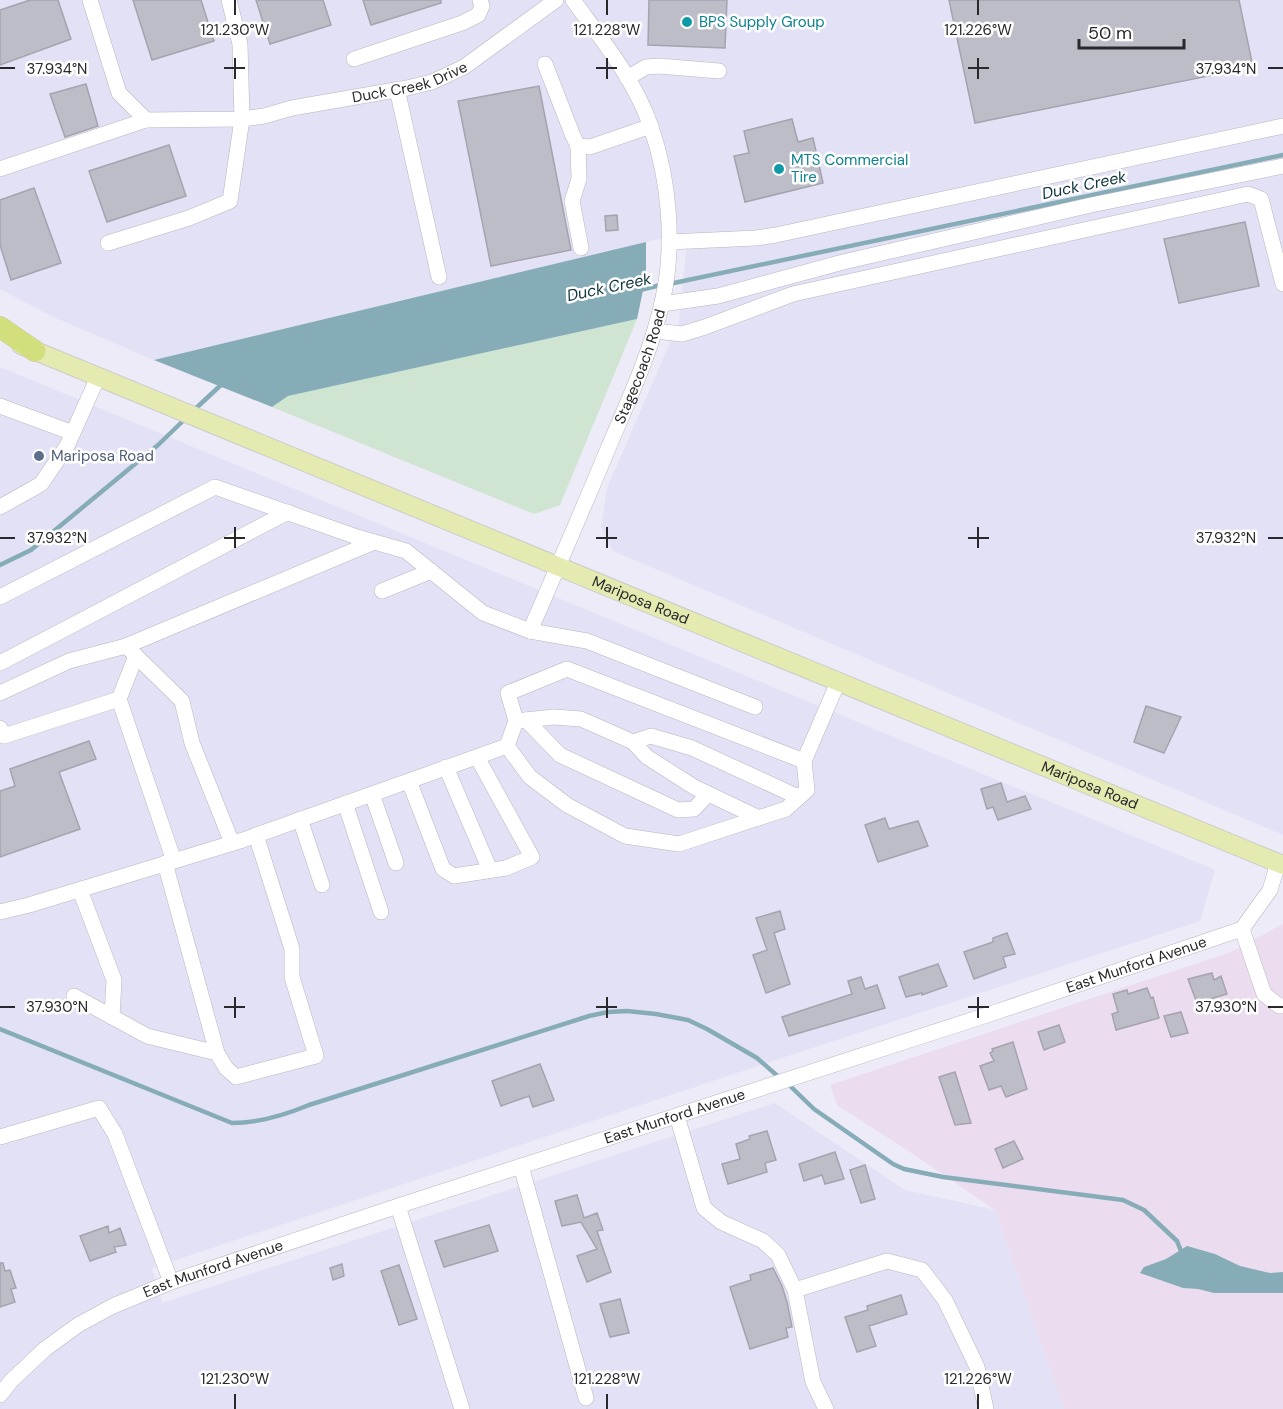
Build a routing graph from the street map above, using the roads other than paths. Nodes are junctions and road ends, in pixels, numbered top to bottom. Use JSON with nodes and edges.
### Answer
{"nodes":[{"id":1,"x":90,"y":0,"type":"edge"},
{"id":2,"x":229,"y":0,"type":"edge"},
{"id":3,"x":480,"y":0,"type":"edge"},
{"id":4,"x":556,"y":0,"type":"edge"},
{"id":5,"x":573,"y":0,"type":"edge"},
{"id":6,"x":354,"y":59,"type":"dead end"},
{"id":7,"x":545,"y":64,"type":"dead end"},
{"id":8,"x":719,"y":71,"type":"dead end"},
{"id":9,"x":627,"y":78,"type":"junction"},
{"id":10,"x":397,"y":89,"type":"junction"},
{"id":11,"x":242,"y":119,"type":"junction"},
{"id":12,"x":146,"y":120,"type":"junction"},
{"id":13,"x":651,"y":126,"type":"junction"},
{"id":14,"x":1283,"y":126,"type":"edge"},
{"id":15,"x":578,"y":146,"type":"junction"},
{"id":16,"x":1283,"y":166,"type":"edge"},
{"id":17,"x":0,"y":169,"type":"edge"},
{"id":18,"x":669,"y":242,"type":"junction"},
{"id":19,"x":108,"y":243,"type":"dead end"},
{"id":20,"x":581,"y":248,"type":"dead end"},
{"id":21,"x":439,"y":278,"type":"dead end"},
{"id":22,"x":1283,"y":284,"type":"edge"},
{"id":23,"x":662,"y":304,"type":"junction"},
{"id":24,"x":0,"y":327,"type":"edge"},
{"id":25,"x":655,"y":331,"type":"junction"},
{"id":26,"x":0,"y":337,"type":"edge"},
{"id":27,"x":35,"y":351,"type":"junction"},
{"id":28,"x":98,"y":377,"type":"junction"},
{"id":29,"x":0,"y":406,"type":"edge"},
{"id":30,"x":73,"y":433,"type":"junction"},
{"id":31,"x":0,"y":507,"type":"edge"},
{"id":32,"x":288,"y":512,"type":"junction"},
{"id":33,"x":374,"y":542,"type":"junction"},
{"id":34,"x":559,"y":567,"type":"junction"},
{"id":35,"x":431,"y":571,"type":"junction"},
{"id":36,"x":382,"y":591,"type":"dead end"},
{"id":37,"x":0,"y":597,"type":"edge"},
{"id":38,"x":530,"y":631,"type":"junction"},
{"id":39,"x":131,"y":651,"type":"junction"},
{"id":40,"x":0,"y":663,"type":"edge"},
{"id":41,"x":838,"y":682,"type":"junction"},
{"id":42,"x":0,"y":693,"type":"edge"},
{"id":43,"x":118,"y":699,"type":"junction"},
{"id":44,"x":755,"y":707,"type":"dead end"},
{"id":45,"x":521,"y":720,"type":"junction"},
{"id":46,"x":0,"y":728,"type":"edge"},
{"id":47,"x":633,"y":742,"type":"junction"},
{"id":48,"x":507,"y":746,"type":"junction"},
{"id":49,"x":477,"y":757,"type":"junction"},
{"id":50,"x":804,"y":761,"type":"junction"},
{"id":51,"x":446,"y":767,"type":"junction"},
{"id":52,"x":409,"y":781,"type":"junction"},
{"id":53,"x":372,"y":794,"type":"junction"},
{"id":54,"x":708,"y":794,"type":"junction"},
{"id":55,"x":798,"y":797,"type":"junction"},
{"id":56,"x":345,"y":803,"type":"junction"},
{"id":57,"x":759,"y":818,"type":"junction"},
{"id":58,"x":300,"y":819,"type":"junction"},
{"id":59,"x":256,"y":835,"type":"junction"},
{"id":60,"x":232,"y":843,"type":"junction"},
{"id":61,"x":170,"y":862,"type":"junction"},
{"id":62,"x":396,"y":863,"type":"dead end"},
{"id":63,"x":1280,"y":864,"type":"edge"},
{"id":64,"x":490,"y":870,"type":"junction"},
{"id":65,"x":322,"y":885,"type":"dead end"},
{"id":66,"x":80,"y":890,"type":"junction"},
{"id":67,"x":0,"y":912,"type":"edge"},
{"id":68,"x":381,"y":912,"type":"dead end"},
{"id":69,"x":1242,"y":929,"type":"junction"},
{"id":70,"x":74,"y":996,"type":"dead end"},
{"id":71,"x":1283,"y":1006,"type":"edge"},
{"id":72,"x":112,"y":1017,"type":"junction"},
{"id":73,"x":216,"y":1053,"type":"junction"},
{"id":74,"x":676,"y":1116,"type":"junction"},
{"id":75,"x":0,"y":1137,"type":"edge"},
{"id":76,"x":521,"y":1166,"type":"junction"},
{"id":77,"x":398,"y":1206,"type":"junction"},
{"id":78,"x":171,"y":1282,"type":"junction"},
{"id":79,"x":795,"y":1290,"type":"junction"},
{"id":80,"x":0,"y":1395,"type":"edge"},
{"id":81,"x":586,"y":1398,"type":"dead end"},
{"id":82,"x":462,"y":1409,"type":"edge"},
{"id":83,"x":826,"y":1409,"type":"edge"},
{"id":84,"x":986,"y":1409,"type":"edge"}],
"edges":[{"from":1,"to":12,"type":"street"},
{"from":2,"to":11,"type":"street"},
{"from":3,"to":6,"type":"street"},
{"from":4,"to":10,"type":"street","name":"Duck Creek Drive"},
{"from":5,"to":9,"type":"street","name":"Stagecoach Road"},
{"from":7,"to":15,"type":"street"},
{"from":8,"to":9,"type":"street"},
{"from":9,"to":13,"type":"street","name":"Stagecoach Road"},
{"from":10,"to":11,"type":"street","name":"Duck Creek Drive"},
{"from":10,"to":21,"type":"street"},
{"from":11,"to":12,"type":"street","name":"Duck Creek Drive"},
{"from":11,"to":19,"type":"street"},
{"from":12,"to":17,"type":"street","name":"Duck Creek Drive"},
{"from":13,"to":15,"type":"street"},
{"from":13,"to":18,"type":"street","name":"Stagecoach Road"},
{"from":14,"to":18,"type":"street"},
{"from":15,"to":20,"type":"street"},
{"from":16,"to":23,"type":"street"},
{"from":18,"to":23,"type":"street","name":"Stagecoach Road"},
{"from":22,"to":25,"type":"street"},
{"from":23,"to":25,"type":"street","name":"Stagecoach Road"},
{"from":24,"to":27,"type":"highway"},
{"from":25,"to":34,"type":"street","name":"Stagecoach Road"},
{"from":26,"to":27,"type":"main road","name":"Mariposa Road"},
{"from":27,"to":28,"type":"main road","name":"Mariposa Road"},
{"from":28,"to":30,"type":"street"},
{"from":28,"to":34,"type":"main road","name":"Mariposa Road"},
{"from":29,"to":30,"type":"street"},
{"from":30,"to":31,"type":"street"},
{"from":32,"to":33,"type":"street"},
{"from":32,"to":37,"type":"street"},
{"from":32,"to":40,"type":"street"},
{"from":33,"to":35,"type":"street"},
{"from":33,"to":39,"type":"street"},
{"from":34,"to":38,"type":"street","name":"Stagecoach Road"},
{"from":34,"to":41,"type":"main road","name":"Mariposa Road"},
{"from":35,"to":36,"type":"street"},
{"from":35,"to":38,"type":"street"},
{"from":38,"to":44,"type":"street"},
{"from":39,"to":42,"type":"street"},
{"from":39,"to":43,"type":"street"},
{"from":39,"to":60,"type":"street"},
{"from":41,"to":50,"type":"street"},
{"from":41,"to":63,"type":"main road","name":"Mariposa Road"},
{"from":43,"to":46,"type":"street"},
{"from":43,"to":61,"type":"street"},
{"from":45,"to":47,"type":"street"},
{"from":45,"to":48,"type":"street"},
{"from":45,"to":50,"type":"street"},
{"from":45,"to":54,"type":"street"},
{"from":47,"to":54,"type":"street"},
{"from":47,"to":55,"type":"street"},
{"from":48,"to":49,"type":"street"},
{"from":48,"to":57,"type":"street"},
{"from":49,"to":51,"type":"street"},
{"from":49,"to":64,"type":"street"},
{"from":50,"to":55,"type":"street"},
{"from":51,"to":52,"type":"street"},
{"from":51,"to":64,"type":"street"},
{"from":52,"to":53,"type":"street"},
{"from":52,"to":64,"type":"street"},
{"from":53,"to":56,"type":"street"},
{"from":53,"to":62,"type":"street"},
{"from":54,"to":57,"type":"street"},
{"from":55,"to":57,"type":"street"},
{"from":56,"to":58,"type":"street"},
{"from":56,"to":68,"type":"street"},
{"from":58,"to":59,"type":"street"},
{"from":58,"to":65,"type":"street"},
{"from":59,"to":60,"type":"street"},
{"from":59,"to":73,"type":"street"},
{"from":60,"to":61,"type":"street"},
{"from":61,"to":66,"type":"street"},
{"from":61,"to":73,"type":"street"},
{"from":63,"to":69,"type":"street"},
{"from":66,"to":67,"type":"street"},
{"from":66,"to":72,"type":"street"},
{"from":69,"to":71,"type":"street"},
{"from":69,"to":74,"type":"street","name":"East Munford Avenue"},
{"from":70,"to":72,"type":"street"},
{"from":72,"to":73,"type":"street"},
{"from":74,"to":76,"type":"street","name":"East Munford Avenue"},
{"from":74,"to":79,"type":"street"},
{"from":75,"to":78,"type":"street"},
{"from":76,"to":77,"type":"street","name":"East Munford Avenue"},
{"from":76,"to":81,"type":"street"},
{"from":77,"to":78,"type":"street","name":"East Munford Avenue"},
{"from":77,"to":82,"type":"street"},
{"from":78,"to":80,"type":"street","name":"East Munford Avenue"},
{"from":79,"to":83,"type":"street"},
{"from":79,"to":84,"type":"street"}]}
